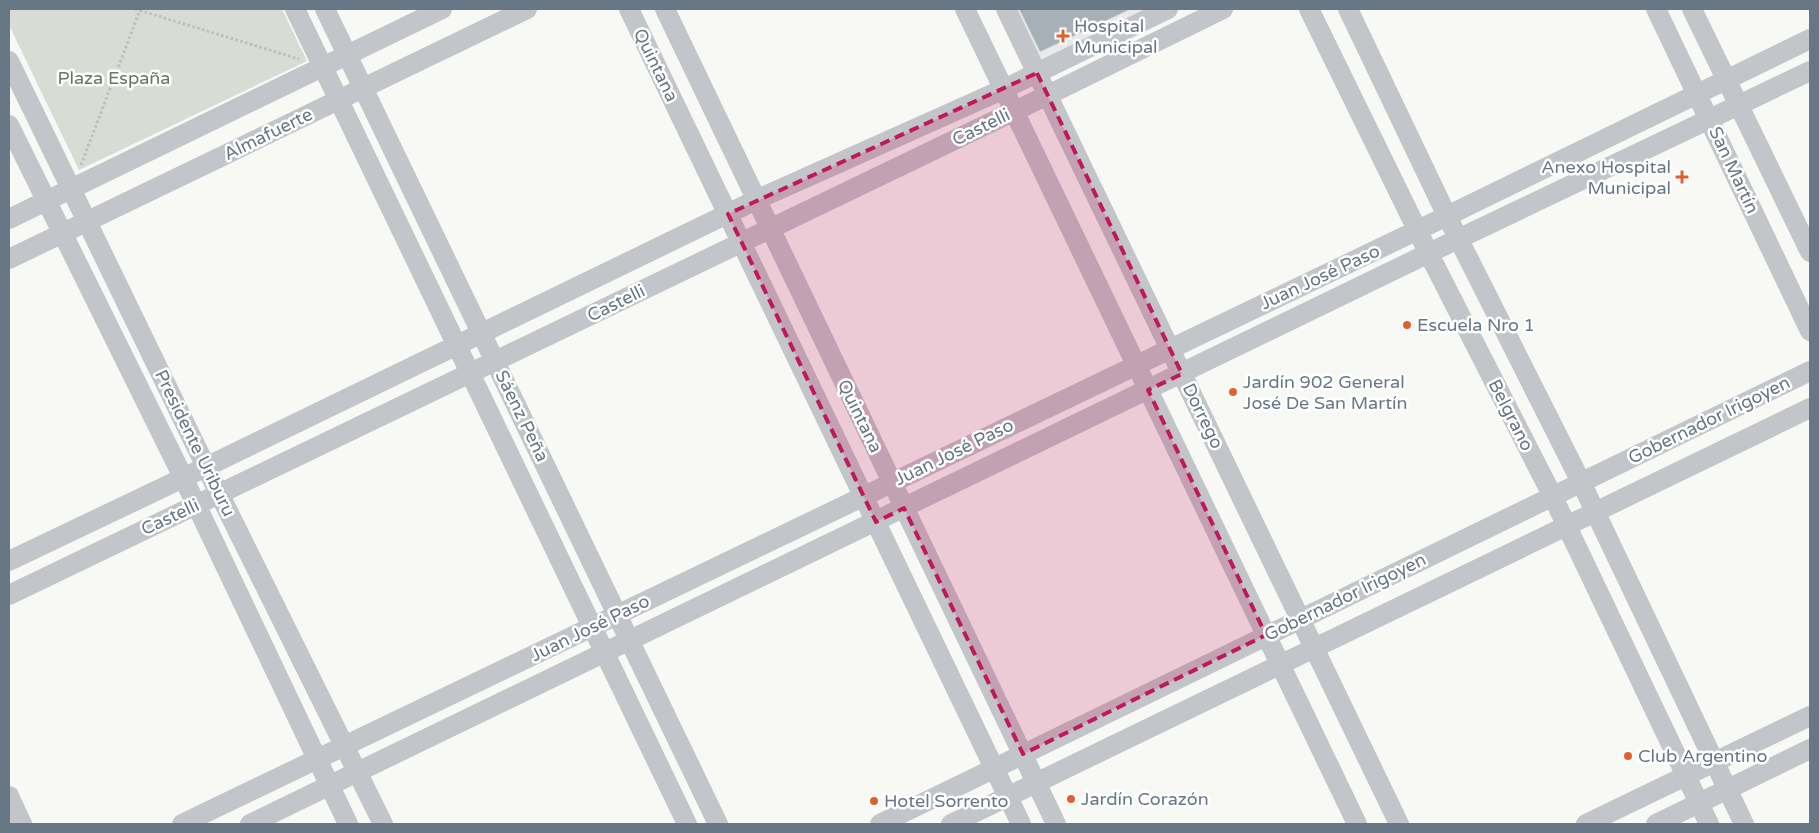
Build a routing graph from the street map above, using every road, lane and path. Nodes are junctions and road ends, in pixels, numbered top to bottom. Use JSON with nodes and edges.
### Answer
{"nodes":[{"id":1,"x":138,"y":9,"type":"edge"},
{"id":2,"x":295,"y":9,"type":"edge"},
{"id":3,"x":326,"y":9,"type":"edge"},
{"id":4,"x":442,"y":9,"type":"edge"},
{"id":5,"x":527,"y":9,"type":"edge"},
{"id":6,"x":629,"y":9,"type":"edge"},
{"id":7,"x":664,"y":9,"type":"edge"},
{"id":8,"x":966,"y":9,"type":"edge"},
{"id":9,"x":1006,"y":9,"type":"edge"},
{"id":10,"x":1168,"y":9,"type":"edge"},
{"id":11,"x":1223,"y":9,"type":"edge"},
{"id":12,"x":1310,"y":9,"type":"edge"},
{"id":13,"x":1348,"y":9,"type":"edge"},
{"id":14,"x":1656,"y":9,"type":"edge"},
{"id":15,"x":1692,"y":9,"type":"edge"},
{"id":16,"x":1810,"y":39,"type":"edge"},
{"id":17,"x":347,"y":54,"type":"junction"},
{"id":18,"x":9,"y":61,"type":"edge"},
{"id":19,"x":315,"y":64,"type":"junction"},
{"id":20,"x":1810,"y":71,"type":"edge"},
{"id":21,"x":1037,"y":73,"type":"junction"},
{"id":22,"x":1727,"y":80,"type":"junction"},
{"id":23,"x":363,"y":88,"type":"junction"},
{"id":24,"x":1004,"y":89,"type":"junction"},
{"id":25,"x":1698,"y":94,"type":"junction"},
{"id":26,"x":1048,"y":95,"type":"junction"},
{"id":27,"x":339,"y":100,"type":"junction"},
{"id":28,"x":1740,"y":105,"type":"junction"},
{"id":29,"x":1014,"y":111,"type":"junction"},
{"id":30,"x":1710,"y":119,"type":"junction"},
{"id":31,"x":9,"y":125,"type":"edge"},
{"id":32,"x":79,"y":170,"type":"dead end"},
{"id":33,"x":70,"y":189,"type":"junction"},
{"id":34,"x":756,"y":200,"type":"junction"},
{"id":35,"x":46,"y":201,"type":"junction"},
{"id":36,"x":728,"y":214,"type":"junction"},
{"id":37,"x":1447,"y":216,"type":"junction"},
{"id":38,"x":9,"y":219,"type":"edge"},
{"id":39,"x":87,"y":222,"type":"junction"},
{"id":40,"x":770,"y":229,"type":"junction"},
{"id":41,"x":1417,"y":230,"type":"junction"},
{"id":42,"x":63,"y":234,"type":"junction"},
{"id":43,"x":1458,"y":239,"type":"junction"},
{"id":44,"x":741,"y":242,"type":"junction"},
{"id":45,"x":1810,"y":252,"type":"edge"},
{"id":46,"x":1429,"y":254,"type":"junction"},
{"id":47,"x":9,"y":259,"type":"edge"},
{"id":48,"x":1810,"y":331,"type":"edge"},
{"id":49,"x":481,"y":333,"type":"junction"},
{"id":50,"x":457,"y":345,"type":"junction"},
{"id":51,"x":1170,"y":348,"type":"junction"},
{"id":52,"x":495,"y":361,"type":"junction"},
{"id":53,"x":1136,"y":364,"type":"junction"},
{"id":54,"x":1810,"y":371,"type":"edge"},
{"id":55,"x":470,"y":373,"type":"junction"},
{"id":56,"x":1182,"y":374,"type":"junction"},
{"id":57,"x":1148,"y":390,"type":"junction"},
{"id":58,"x":1810,"y":408,"type":"edge"},
{"id":59,"x":206,"y":467,"type":"junction"},
{"id":60,"x":182,"y":477,"type":"junction"},
{"id":61,"x":892,"y":482,"type":"junction"},
{"id":62,"x":1581,"y":482,"type":"junction"},
{"id":63,"x":220,"y":494,"type":"junction"},
{"id":64,"x":1552,"y":495,"type":"junction"},
{"id":65,"x":863,"y":496,"type":"junction"},
{"id":66,"x":196,"y":505,"type":"junction"},
{"id":67,"x":904,"y":508,"type":"junction"},
{"id":68,"x":1595,"y":512,"type":"junction"},
{"id":69,"x":876,"y":522,"type":"junction"},
{"id":70,"x":1567,"y":526,"type":"junction"},
{"id":71,"x":9,"y":561,"type":"edge"},
{"id":72,"x":9,"y":595,"type":"edge"},
{"id":73,"x":617,"y":614,"type":"junction"},
{"id":74,"x":1300,"y":619,"type":"junction"},
{"id":75,"x":592,"y":626,"type":"junction"},
{"id":76,"x":1266,"y":635,"type":"junction"},
{"id":77,"x":630,"y":641,"type":"junction"},
{"id":78,"x":1314,"y":648,"type":"junction"},
{"id":79,"x":605,"y":653,"type":"junction"},
{"id":80,"x":1280,"y":665,"type":"junction"},
{"id":81,"x":1810,"y":716,"type":"edge"},
{"id":82,"x":345,"y":746,"type":"junction"},
{"id":83,"x":1810,"y":749,"type":"edge"},
{"id":84,"x":1022,"y":754,"type":"junction"},
{"id":85,"x":317,"y":759,"type":"junction"},
{"id":86,"x":1714,"y":763,"type":"junction"},
{"id":87,"x":994,"y":769,"type":"junction"},
{"id":88,"x":358,"y":772,"type":"junction"},
{"id":89,"x":1686,"y":776,"type":"junction"},
{"id":90,"x":1036,"y":783,"type":"junction"},
{"id":91,"x":330,"y":786,"type":"junction"},
{"id":92,"x":1727,"y":790,"type":"junction"},
{"id":93,"x":9,"y":796,"type":"edge"},
{"id":94,"x":1007,"y":797,"type":"junction"},
{"id":95,"x":1699,"y":803,"type":"junction"},
{"id":96,"x":22,"y":824,"type":"edge"},
{"id":97,"x":182,"y":824,"type":"edge"},
{"id":98,"x":250,"y":824,"type":"edge"},
{"id":99,"x":348,"y":824,"type":"edge"},
{"id":100,"x":383,"y":824,"type":"edge"},
{"id":101,"x":687,"y":824,"type":"edge"},
{"id":102,"x":718,"y":824,"type":"edge"},
{"id":103,"x":880,"y":824,"type":"edge"},
{"id":104,"x":951,"y":824,"type":"edge"},
{"id":105,"x":1020,"y":824,"type":"edge"},
{"id":106,"x":1056,"y":824,"type":"edge"},
{"id":107,"x":1357,"y":824,"type":"edge"},
{"id":108,"x":1399,"y":824,"type":"edge"},
{"id":109,"x":1586,"y":824,"type":"edge"},
{"id":110,"x":1656,"y":824,"type":"edge"},
{"id":111,"x":1709,"y":824,"type":"edge"},
{"id":112,"x":1744,"y":824,"type":"edge"}],
"edges":[{"from":1,"to":19,"type":"path"},
{"from":1,"to":32,"type":"path"},
{"from":2,"to":19,"type":"street","name":"Sáenz Peña"},
{"from":3,"to":17,"type":"street","name":"Sáenz Peña"},
{"from":4,"to":17,"type":"street"},
{"from":5,"to":23,"type":"street","name":"Almafuerte"},
{"from":6,"to":36,"type":"street","name":"Quintana"},
{"from":7,"to":34,"type":"street","name":"Quintana"},
{"from":8,"to":24,"type":"street"},
{"from":9,"to":21,"type":"street","name":"Dorrego"},
{"from":10,"to":21,"type":"street","name":"Castelli"},
{"from":11,"to":26,"type":"street","name":"Castelli"},
{"from":12,"to":41,"type":"street","name":"Belgrano"},
{"from":13,"to":37,"type":"street","name":"Belgrano"},
{"from":14,"to":25,"type":"street","name":"San Martín"},
{"from":15,"to":22,"type":"street","name":"San Martín"},
{"from":16,"to":22,"type":"street","name":"Juan José Paso"},
{"from":17,"to":19,"type":"street"},
{"from":17,"to":23,"type":"street","name":"Sáenz Peña"},
{"from":18,"to":33,"type":"street","name":"Presidente Uriburu"},
{"from":19,"to":27,"type":"street","name":"Sáenz Peña"},
{"from":19,"to":33,"type":"street"},
{"from":20,"to":28,"type":"street","name":"Juan José Paso"},
{"from":21,"to":24,"type":"street","name":"Castelli"},
{"from":21,"to":26,"type":"street","name":"Dorrego"},
{"from":22,"to":25,"type":"street","name":"Juan José Paso"},
{"from":22,"to":28,"type":"street","name":"San Martín"},
{"from":23,"to":27,"type":"street","name":"Almafuerte"},
{"from":23,"to":49,"type":"street","name":"Sáenz Peña"},
{"from":24,"to":29,"type":"street"},
{"from":24,"to":34,"type":"street","name":"Castelli"},
{"from":25,"to":30,"type":"street","name":"San Martín"},
{"from":25,"to":37,"type":"street","name":"Juan José Paso"},
{"from":26,"to":29,"type":"street","name":"Castelli"},
{"from":26,"to":51,"type":"street","name":"Dorrego"},
{"from":27,"to":39,"type":"street","name":"Almafuerte"},
{"from":27,"to":50,"type":"street","name":"Sáenz Peña"},
{"from":28,"to":30,"type":"street","name":"Juan José Paso"},
{"from":28,"to":45,"type":"street","name":"San Martín"},
{"from":29,"to":40,"type":"street","name":"Castelli"},
{"from":29,"to":53,"type":"street"},
{"from":30,"to":43,"type":"street","name":"Juan José Paso"},
{"from":30,"to":48,"type":"street","name":"San Martín"},
{"from":31,"to":35,"type":"street","name":"Presidente Uriburu"},
{"from":33,"to":35,"type":"street"},
{"from":33,"to":39,"type":"street","name":"Presidente Uriburu"},
{"from":34,"to":36,"type":"street","name":"Castelli"},
{"from":34,"to":40,"type":"street","name":"Quintana"},
{"from":35,"to":38,"type":"street"},
{"from":35,"to":42,"type":"street","name":"Presidente Uriburu"},
{"from":36,"to":44,"type":"street","name":"Quintana"},
{"from":36,"to":49,"type":"street","name":"Castelli"},
{"from":37,"to":41,"type":"street","name":"Juan José Paso"},
{"from":37,"to":43,"type":"street","name":"Belgrano"},
{"from":39,"to":42,"type":"street","name":"Almafuerte"},
{"from":39,"to":59,"type":"street","name":"Presidente Uriburu"},
{"from":40,"to":44,"type":"street","name":"Castelli"},
{"from":40,"to":61,"type":"street","name":"Quintana"},
{"from":41,"to":46,"type":"street","name":"Belgrano"},
{"from":41,"to":51,"type":"street","name":"Juan José Paso"},
{"from":42,"to":47,"type":"street","name":"Almafuerte"},
{"from":42,"to":60,"type":"street","name":"Presidente Uriburu"},
{"from":43,"to":46,"type":"street","name":"Juan José Paso"},
{"from":43,"to":62,"type":"street","name":"Belgrano"},
{"from":44,"to":52,"type":"street","name":"Castelli"},
{"from":44,"to":65,"type":"street","name":"Quintana"},
{"from":46,"to":56,"type":"street","name":"Juan José Paso"},
{"from":46,"to":64,"type":"street","name":"Belgrano"},
{"from":49,"to":50,"type":"street","name":"Castelli"},
{"from":49,"to":52,"type":"street","name":"Sáenz Peña"},
{"from":50,"to":55,"type":"street","name":"Sáenz Peña"},
{"from":50,"to":59,"type":"street","name":"Castelli"},
{"from":51,"to":53,"type":"street","name":"Juan José Paso"},
{"from":51,"to":56,"type":"street","name":"Dorrego"},
{"from":52,"to":55,"type":"street","name":"Castelli"},
{"from":52,"to":73,"type":"street","name":"Sáenz Peña"},
{"from":53,"to":57,"type":"street"},
{"from":53,"to":61,"type":"street","name":"Juan José Paso"},
{"from":54,"to":62,"type":"street","name":"Gobernador Irigoyen"},
{"from":55,"to":63,"type":"street","name":"Castelli"},
{"from":55,"to":75,"type":"street","name":"Sáenz Peña"},
{"from":56,"to":57,"type":"street","name":"Juan José Paso"},
{"from":56,"to":74,"type":"street","name":"Dorrego"},
{"from":57,"to":67,"type":"street","name":"Juan José Paso"},
{"from":57,"to":76,"type":"street"},
{"from":58,"to":68,"type":"street","name":"Gobernador Irigoyen"},
{"from":59,"to":60,"type":"street","name":"Castelli"},
{"from":59,"to":63,"type":"street","name":"Presidente Uriburu"},
{"from":60,"to":66,"type":"street","name":"Presidente Uriburu"},
{"from":60,"to":71,"type":"street","name":"Castelli"},
{"from":61,"to":65,"type":"street","name":"Juan José Paso"},
{"from":61,"to":67,"type":"street","name":"Quintana"},
{"from":62,"to":64,"type":"street","name":"Gobernador Irigoyen"},
{"from":62,"to":68,"type":"street","name":"Belgrano"},
{"from":63,"to":66,"type":"street","name":"Castelli"},
{"from":63,"to":82,"type":"street","name":"Presidente Uriburu"},
{"from":64,"to":70,"type":"street","name":"Belgrano"},
{"from":64,"to":74,"type":"street","name":"Gobernador Irigoyen"},
{"from":65,"to":69,"type":"street","name":"Quintana"},
{"from":65,"to":73,"type":"street","name":"Juan José Paso"},
{"from":66,"to":72,"type":"street","name":"Castelli"},
{"from":66,"to":85,"type":"street","name":"Presidente Uriburu"},
{"from":67,"to":69,"type":"street","name":"Juan José Paso"},
{"from":67,"to":84,"type":"street","name":"Quintana"},
{"from":68,"to":70,"type":"street","name":"Gobernador Irigoyen"},
{"from":68,"to":86,"type":"street","name":"Belgrano"},
{"from":69,"to":77,"type":"street","name":"Juan José Paso"},
{"from":69,"to":87,"type":"street","name":"Quintana"},
{"from":70,"to":78,"type":"street","name":"Gobernador Irigoyen"},
{"from":70,"to":89,"type":"street","name":"Belgrano"},
{"from":73,"to":75,"type":"street","name":"Juan José Paso"},
{"from":73,"to":77,"type":"street","name":"Sáenz Peña"},
{"from":74,"to":76,"type":"street","name":"Gobernador Irigoyen"},
{"from":74,"to":78,"type":"street","name":"Dorrego"},
{"from":75,"to":79,"type":"street","name":"Sáenz Peña"},
{"from":75,"to":82,"type":"street","name":"Juan José Paso"},
{"from":76,"to":80,"type":"street"},
{"from":76,"to":84,"type":"street","name":"Gobernador Irigoyen"},
{"from":77,"to":79,"type":"street","name":"Juan José Paso"},
{"from":77,"to":102,"type":"street","name":"Sáenz Peña"},
{"from":78,"to":80,"type":"street","name":"Gobernador Irigoyen"},
{"from":78,"to":108,"type":"street","name":"Dorrego"},
{"from":79,"to":88,"type":"street","name":"Juan José Paso"},
{"from":79,"to":101,"type":"street","name":"Sáenz Peña"},
{"from":80,"to":90,"type":"street","name":"Gobernador Irigoyen"},
{"from":80,"to":107,"type":"street"},
{"from":81,"to":86,"type":"street"},
{"from":82,"to":85,"type":"street","name":"Juan José Paso"},
{"from":82,"to":88,"type":"street","name":"Presidente Uriburu"},
{"from":83,"to":92,"type":"street"},
{"from":84,"to":87,"type":"street","name":"Gobernador Irigoyen"},
{"from":84,"to":90,"type":"street","name":"Quintana"},
{"from":85,"to":91,"type":"street","name":"Presidente Uriburu"},
{"from":85,"to":97,"type":"street","name":"Juan José Paso"},
{"from":86,"to":89,"type":"street"},
{"from":86,"to":92,"type":"street","name":"Belgrano"},
{"from":87,"to":94,"type":"street","name":"Quintana"},
{"from":87,"to":103,"type":"street","name":"Gobernador Irigoyen"},
{"from":88,"to":91,"type":"street","name":"Juan José Paso"},
{"from":88,"to":100,"type":"street","name":"Presidente Uriburu"},
{"from":89,"to":95,"type":"street","name":"Belgrano"},
{"from":89,"to":109,"type":"street"},
{"from":90,"to":94,"type":"street","name":"Gobernador Irigoyen"},
{"from":90,"to":106,"type":"street","name":"Quintana"},
{"from":91,"to":98,"type":"street","name":"Juan José Paso"},
{"from":91,"to":99,"type":"street","name":"Presidente Uriburu"},
{"from":92,"to":95,"type":"street"},
{"from":92,"to":112,"type":"street","name":"Belgrano"},
{"from":93,"to":96,"type":"street"},
{"from":94,"to":104,"type":"street","name":"Gobernador Irigoyen"},
{"from":94,"to":105,"type":"street","name":"Quintana"},
{"from":95,"to":110,"type":"street"},
{"from":95,"to":111,"type":"street","name":"Belgrano"}]}
